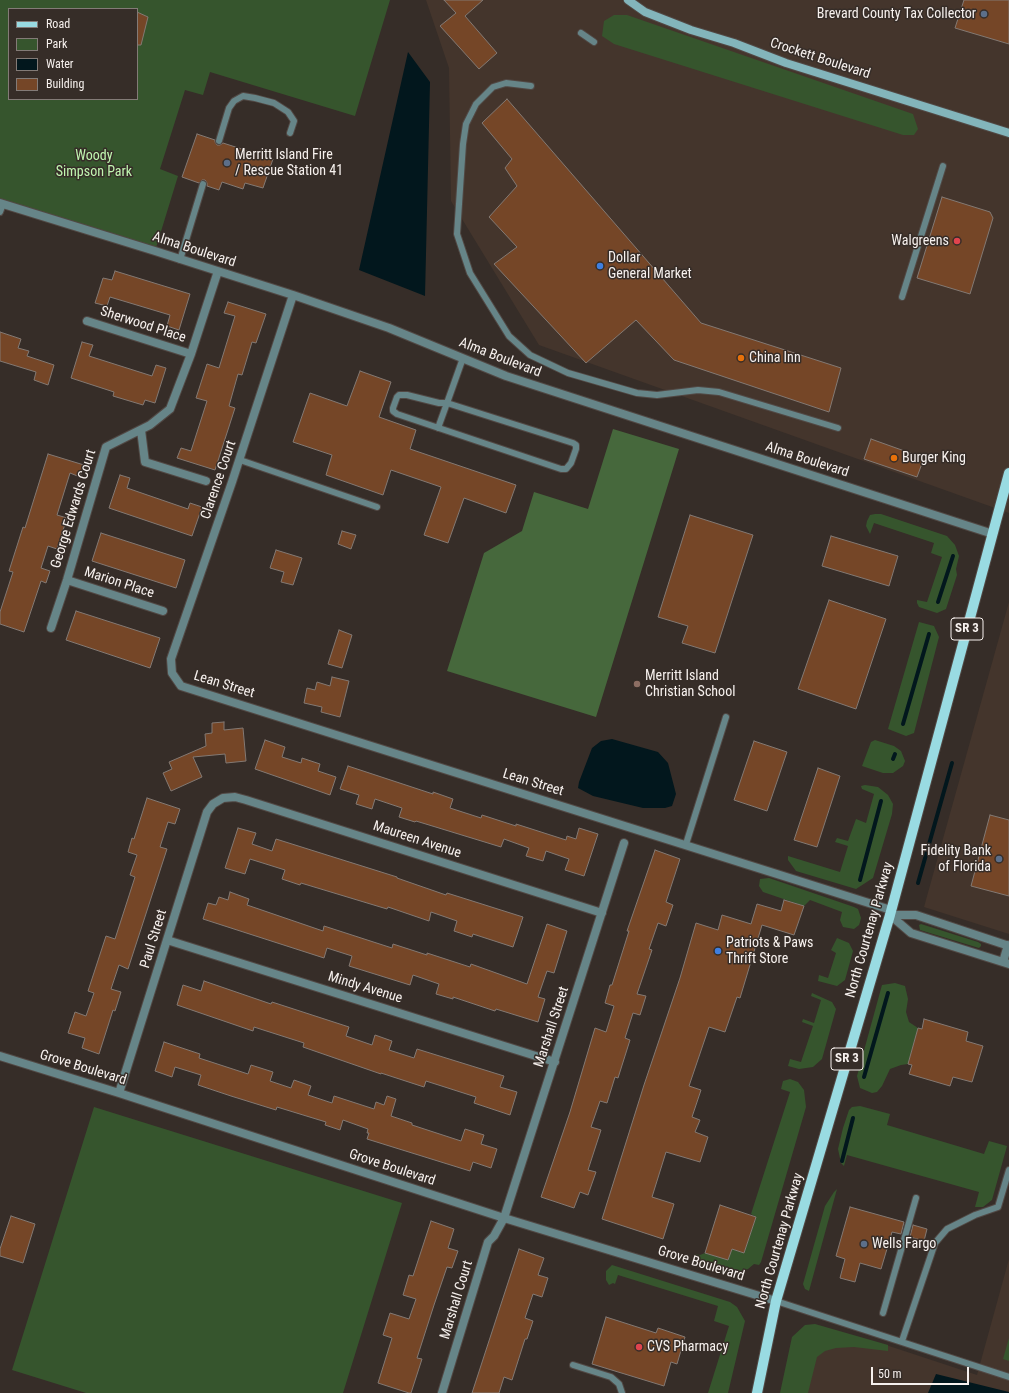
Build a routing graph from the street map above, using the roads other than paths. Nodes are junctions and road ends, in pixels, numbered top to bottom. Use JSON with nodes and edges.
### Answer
{"nodes":[{"id":1,"x":628,"y":0,"type":"edge"},
{"id":2,"x":581,"y":33,"type":"dead end"},
{"id":3,"x":594,"y":42,"type":"dead end"},
{"id":4,"x":532,"y":86,"type":"dead end"},
{"id":5,"x":290,"y":133,"type":"dead end"},
{"id":6,"x":1009,"y":133,"type":"edge"},
{"id":7,"x":218,"y":141,"type":"dead end"},
{"id":8,"x":943,"y":166,"type":"dead end"},
{"id":9,"x":203,"y":184,"type":"dead end"},
{"id":10,"x":1,"y":204,"type":"edge"},
{"id":11,"x":0,"y":212,"type":"edge"},
{"id":12,"x":180,"y":260,"type":"junction"},
{"id":13,"x":218,"y":271,"type":"junction"},
{"id":14,"x":293,"y":295,"type":"junction"},
{"id":15,"x":902,"y":297,"type":"dead end"},
{"id":16,"x":87,"y":320,"type":"dead end"},
{"id":17,"x":190,"y":354,"type":"junction"},
{"id":18,"x":464,"y":358,"type":"junction"},
{"id":19,"x":447,"y":403,"type":"junction"},
{"id":20,"x":438,"y":428,"type":"junction"},
{"id":21,"x":838,"y":428,"type":"dead end"},
{"id":22,"x":141,"y":430,"type":"junction"},
{"id":23,"x":240,"y":460,"type":"junction"},
{"id":24,"x":1009,"y":473,"type":"edge"},
{"id":25,"x":206,"y":481,"type":"dead end"},
{"id":26,"x":377,"y":508,"type":"dead end"},
{"id":27,"x":993,"y":534,"type":"junction"},
{"id":28,"x":67,"y":580,"type":"junction"},
{"id":29,"x":163,"y":612,"type":"dead end"},
{"id":30,"x":51,"y":628,"type":"dead end"},
{"id":31,"x":172,"y":673,"type":"joint"},
{"id":32,"x":726,"y":717,"type":"dead end"},
{"id":33,"x":223,"y":798,"type":"joint"},
{"id":34,"x":624,"y":843,"type":"dead end"},
{"id":35,"x":686,"y":844,"type":"junction"},
{"id":36,"x":890,"y":912,"type":"junction"},
{"id":37,"x":602,"y":913,"type":"junction"},
{"id":38,"x":168,"y":940,"type":"junction"},
{"id":39,"x":1008,"y":946,"type":"edge"},
{"id":40,"x":1006,"y":963,"type":"edge"},
{"id":41,"x":0,"y":1056,"type":"edge"},
{"id":42,"x":554,"y":1062,"type":"junction"},
{"id":43,"x":119,"y":1093,"type":"junction"},
{"id":44,"x":1009,"y":1170,"type":"edge"},
{"id":45,"x":916,"y":1198,"type":"dead end"},
{"id":46,"x":504,"y":1218,"type":"junction"},
{"id":47,"x":776,"y":1301,"type":"junction"},
{"id":48,"x":883,"y":1313,"type":"dead end"},
{"id":49,"x":902,"y":1341,"type":"junction"},
{"id":50,"x":573,"y":1365,"type":"dead end"},
{"id":51,"x":1009,"y":1376,"type":"edge"},
{"id":52,"x":442,"y":1393,"type":"edge"},
{"id":53,"x":622,"y":1393,"type":"edge"},
{"id":54,"x":757,"y":1393,"type":"edge"}],
"edges":[{"from":1,"to":6,"type":"street","name":"Crockett Boulevard"},
{"from":2,"to":3,"type":"lane"},
{"from":4,"to":21,"type":"lane"},
{"from":5,"to":7,"type":"lane"},
{"from":8,"to":15,"type":"lane"},
{"from":9,"to":12,"type":"lane"},
{"from":10,"to":11,"type":"lane"},
{"from":10,"to":12,"type":"street","name":"Alma Boulevard"},
{"from":12,"to":13,"type":"street","name":"Alma Boulevard"},
{"from":13,"to":14,"type":"street","name":"Alma Boulevard"},
{"from":13,"to":17,"type":"street","name":"George Edwards Court"},
{"from":14,"to":18,"type":"street","name":"Alma Boulevard"},
{"from":14,"to":23,"type":"street","name":"Clarence Court"},
{"from":16,"to":17,"type":"street","name":"Sherwood Place"},
{"from":17,"to":22,"type":"street","name":"George Edwards Court"},
{"from":18,"to":19,"type":"lane"},
{"from":18,"to":27,"type":"street","name":"Alma Boulevard"},
{"from":19,"to":20,"type":"lane"},
{"from":19,"to":20,"type":"lane"},
{"from":19,"to":20,"type":"lane"},
{"from":22,"to":25,"type":"street"},
{"from":22,"to":28,"type":"street","name":"George Edwards Court"},
{"from":23,"to":26,"type":"lane"},
{"from":23,"to":31,"type":"street","name":"Clarence Court"},
{"from":24,"to":27,"type":"main road","name":"North Courtenay Parkway","number":"SR 3"},
{"from":27,"to":36,"type":"main road","name":"North Courtenay Parkway","number":"SR 3"},
{"from":28,"to":29,"type":"street","name":"Marion Place"},
{"from":28,"to":30,"type":"street","name":"George Edwards Court"},
{"from":31,"to":35,"type":"street","name":"Lean Street"},
{"from":32,"to":35,"type":"lane"},
{"from":33,"to":37,"type":"street","name":"Maureen Avenue"},
{"from":33,"to":38,"type":"street","name":"Paul Street"},
{"from":34,"to":37,"type":"street","name":"Marshall Street"},
{"from":35,"to":36,"type":"street","name":"Lean Street"},
{"from":36,"to":39,"type":"street"},
{"from":36,"to":40,"type":"street"},
{"from":36,"to":47,"type":"main road","name":"North Courtenay Parkway","number":"SR 3"},
{"from":37,"to":42,"type":"street","name":"Marshall Street"},
{"from":38,"to":42,"type":"street","name":"Mindy Avenue"},
{"from":38,"to":43,"type":"street","name":"Paul Street"},
{"from":39,"to":40,"type":"street"},
{"from":41,"to":43,"type":"street","name":"Grove Boulevard"},
{"from":42,"to":46,"type":"street","name":"Marshall Street"},
{"from":43,"to":46,"type":"street","name":"Grove Boulevard"},
{"from":44,"to":49,"type":"lane"},
{"from":45,"to":48,"type":"lane"},
{"from":46,"to":47,"type":"street","name":"Grove Boulevard"},
{"from":46,"to":52,"type":"street","name":"Marshall Court"},
{"from":47,"to":49,"type":"lane"},
{"from":47,"to":54,"type":"main road","name":"North Courtenay Parkway","number":"SR 3"},
{"from":49,"to":51,"type":"lane"},
{"from":50,"to":53,"type":"lane"}]}
